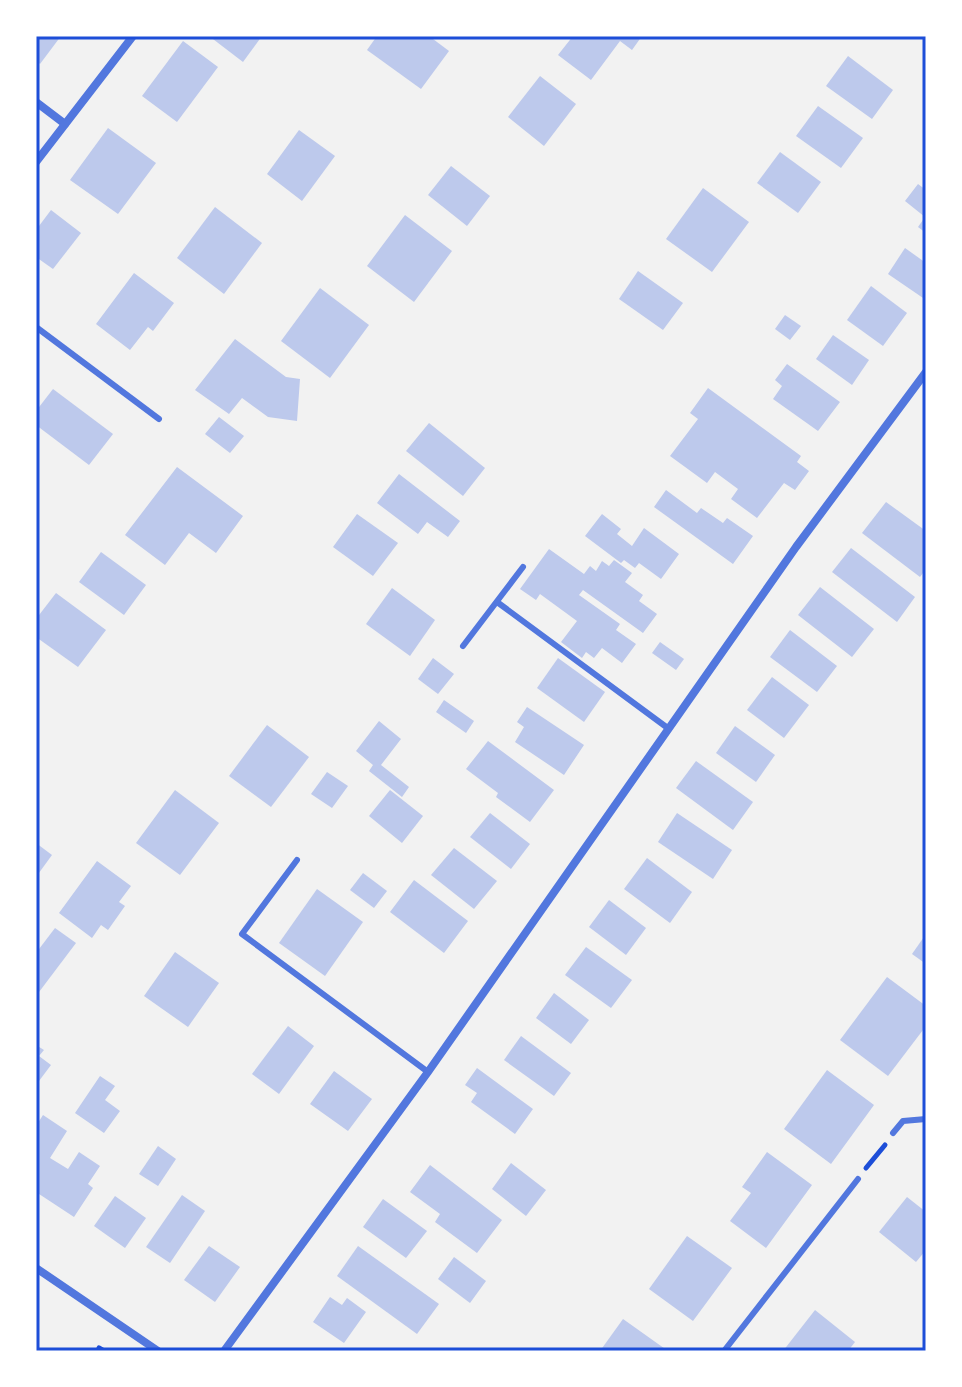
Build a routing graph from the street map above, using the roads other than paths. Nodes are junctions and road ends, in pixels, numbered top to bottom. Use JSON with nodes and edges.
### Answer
{"nodes":[{"id":1,"x":133,"y":36,"type":"edge"},
{"id":2,"x":36,"y":102,"type":"edge"},
{"id":3,"x":65,"y":124,"type":"junction"},
{"id":4,"x":36,"y":162,"type":"edge"},
{"id":5,"x":36,"y":327,"type":"edge"},
{"id":6,"x":926,"y":372,"type":"edge"},
{"id":7,"x":159,"y":419,"type":"dead end"},
{"id":8,"x":523,"y":567,"type":"dead end"},
{"id":9,"x":497,"y":602,"type":"junction"},
{"id":10,"x":463,"y":646,"type":"dead end"},
{"id":11,"x":669,"y":729,"type":"junction"},
{"id":12,"x":297,"y":860,"type":"dead end"},
{"id":13,"x":428,"y":1072,"type":"junction"},
{"id":14,"x":926,"y":1119,"type":"edge"},
{"id":15,"x":893,"y":1133,"type":"road end"},
{"id":16,"x":858,"y":1179,"type":"road end"},
{"id":17,"x":36,"y":1268,"type":"edge"},
{"id":18,"x":156,"y":1351,"type":"edge"},
{"id":19,"x":224,"y":1351,"type":"edge"},
{"id":20,"x":724,"y":1351,"type":"edge"}],
"edges":[{"from":1,"to":3,"type":"street"},
{"from":2,"to":3,"type":"street"},
{"from":3,"to":4,"type":"street"},
{"from":5,"to":7,"type":"lane"},
{"from":6,"to":11,"type":"street"},
{"from":8,"to":9,"type":"lane"},
{"from":9,"to":10,"type":"lane"},
{"from":9,"to":11,"type":"lane"},
{"from":11,"to":13,"type":"street"},
{"from":12,"to":13,"type":"lane"},
{"from":13,"to":19,"type":"street"},
{"from":14,"to":15,"type":"lane"},
{"from":16,"to":20,"type":"lane"},
{"from":17,"to":18,"type":"street"}]}
